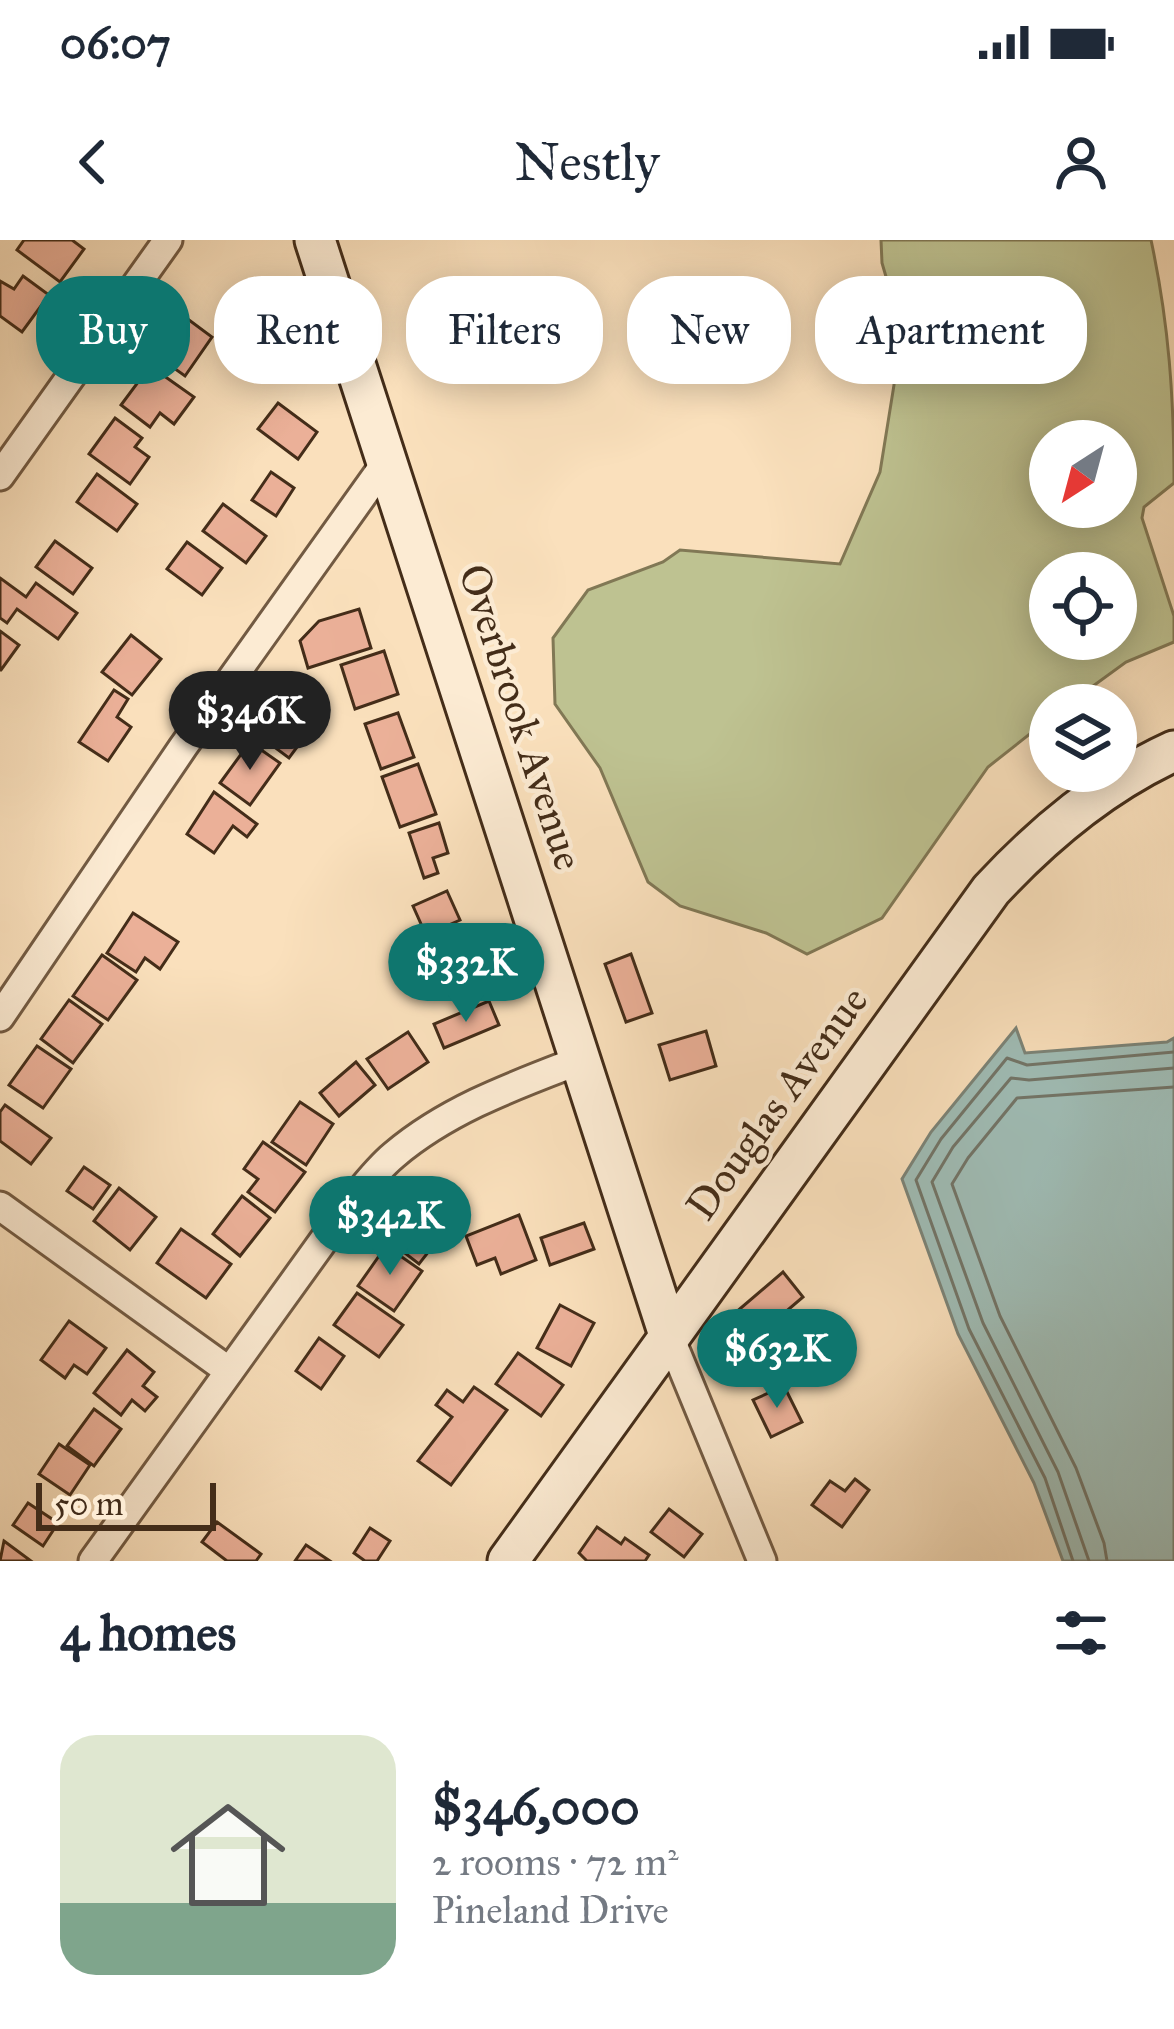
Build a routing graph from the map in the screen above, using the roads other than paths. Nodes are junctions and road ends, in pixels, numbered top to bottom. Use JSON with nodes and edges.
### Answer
{"nodes":[{"id":1,"x":168,"y":240,"type":"edge"},
{"id":2,"x":315,"y":240,"type":"edge"},
{"id":3,"x":387,"y":461,"type":"junction"},
{"id":4,"x":0,"y":476,"type":"edge"},
{"id":5,"x":1174,"y":751,"type":"edge"},
{"id":6,"x":0,"y":1017,"type":"edge"},
{"id":7,"x":581,"y":1060,"type":"junction"},
{"id":8,"x":0,"y":1206,"type":"edge"},
{"id":9,"x":669,"y":1335,"type":"junction"},
{"id":10,"x":229,"y":1371,"type":"junction"},
{"id":11,"x":752,"y":1553,"type":"edge"},
{"id":12,"x":93,"y":1561,"type":"edge"},
{"id":13,"x":508,"y":1561,"type":"edge"}],
"edges":[{"from":1,"to":4,"type":"street"},
{"from":2,"to":3,"type":"street","name":"Overbrook Avenue"},
{"from":3,"to":6,"type":"street"},
{"from":3,"to":7,"type":"street","name":"Overbrook Avenue"},
{"from":5,"to":9,"type":"street","name":"Douglas Avenue"},
{"from":7,"to":9,"type":"street","name":"Overbrook Avenue"},
{"from":7,"to":10,"type":"street"},
{"from":8,"to":10,"type":"street"},
{"from":9,"to":11,"type":"street","name":"Overbrook Avenue"},
{"from":9,"to":13,"type":"street","name":"Douglas Avenue"},
{"from":10,"to":12,"type":"street"}]}
